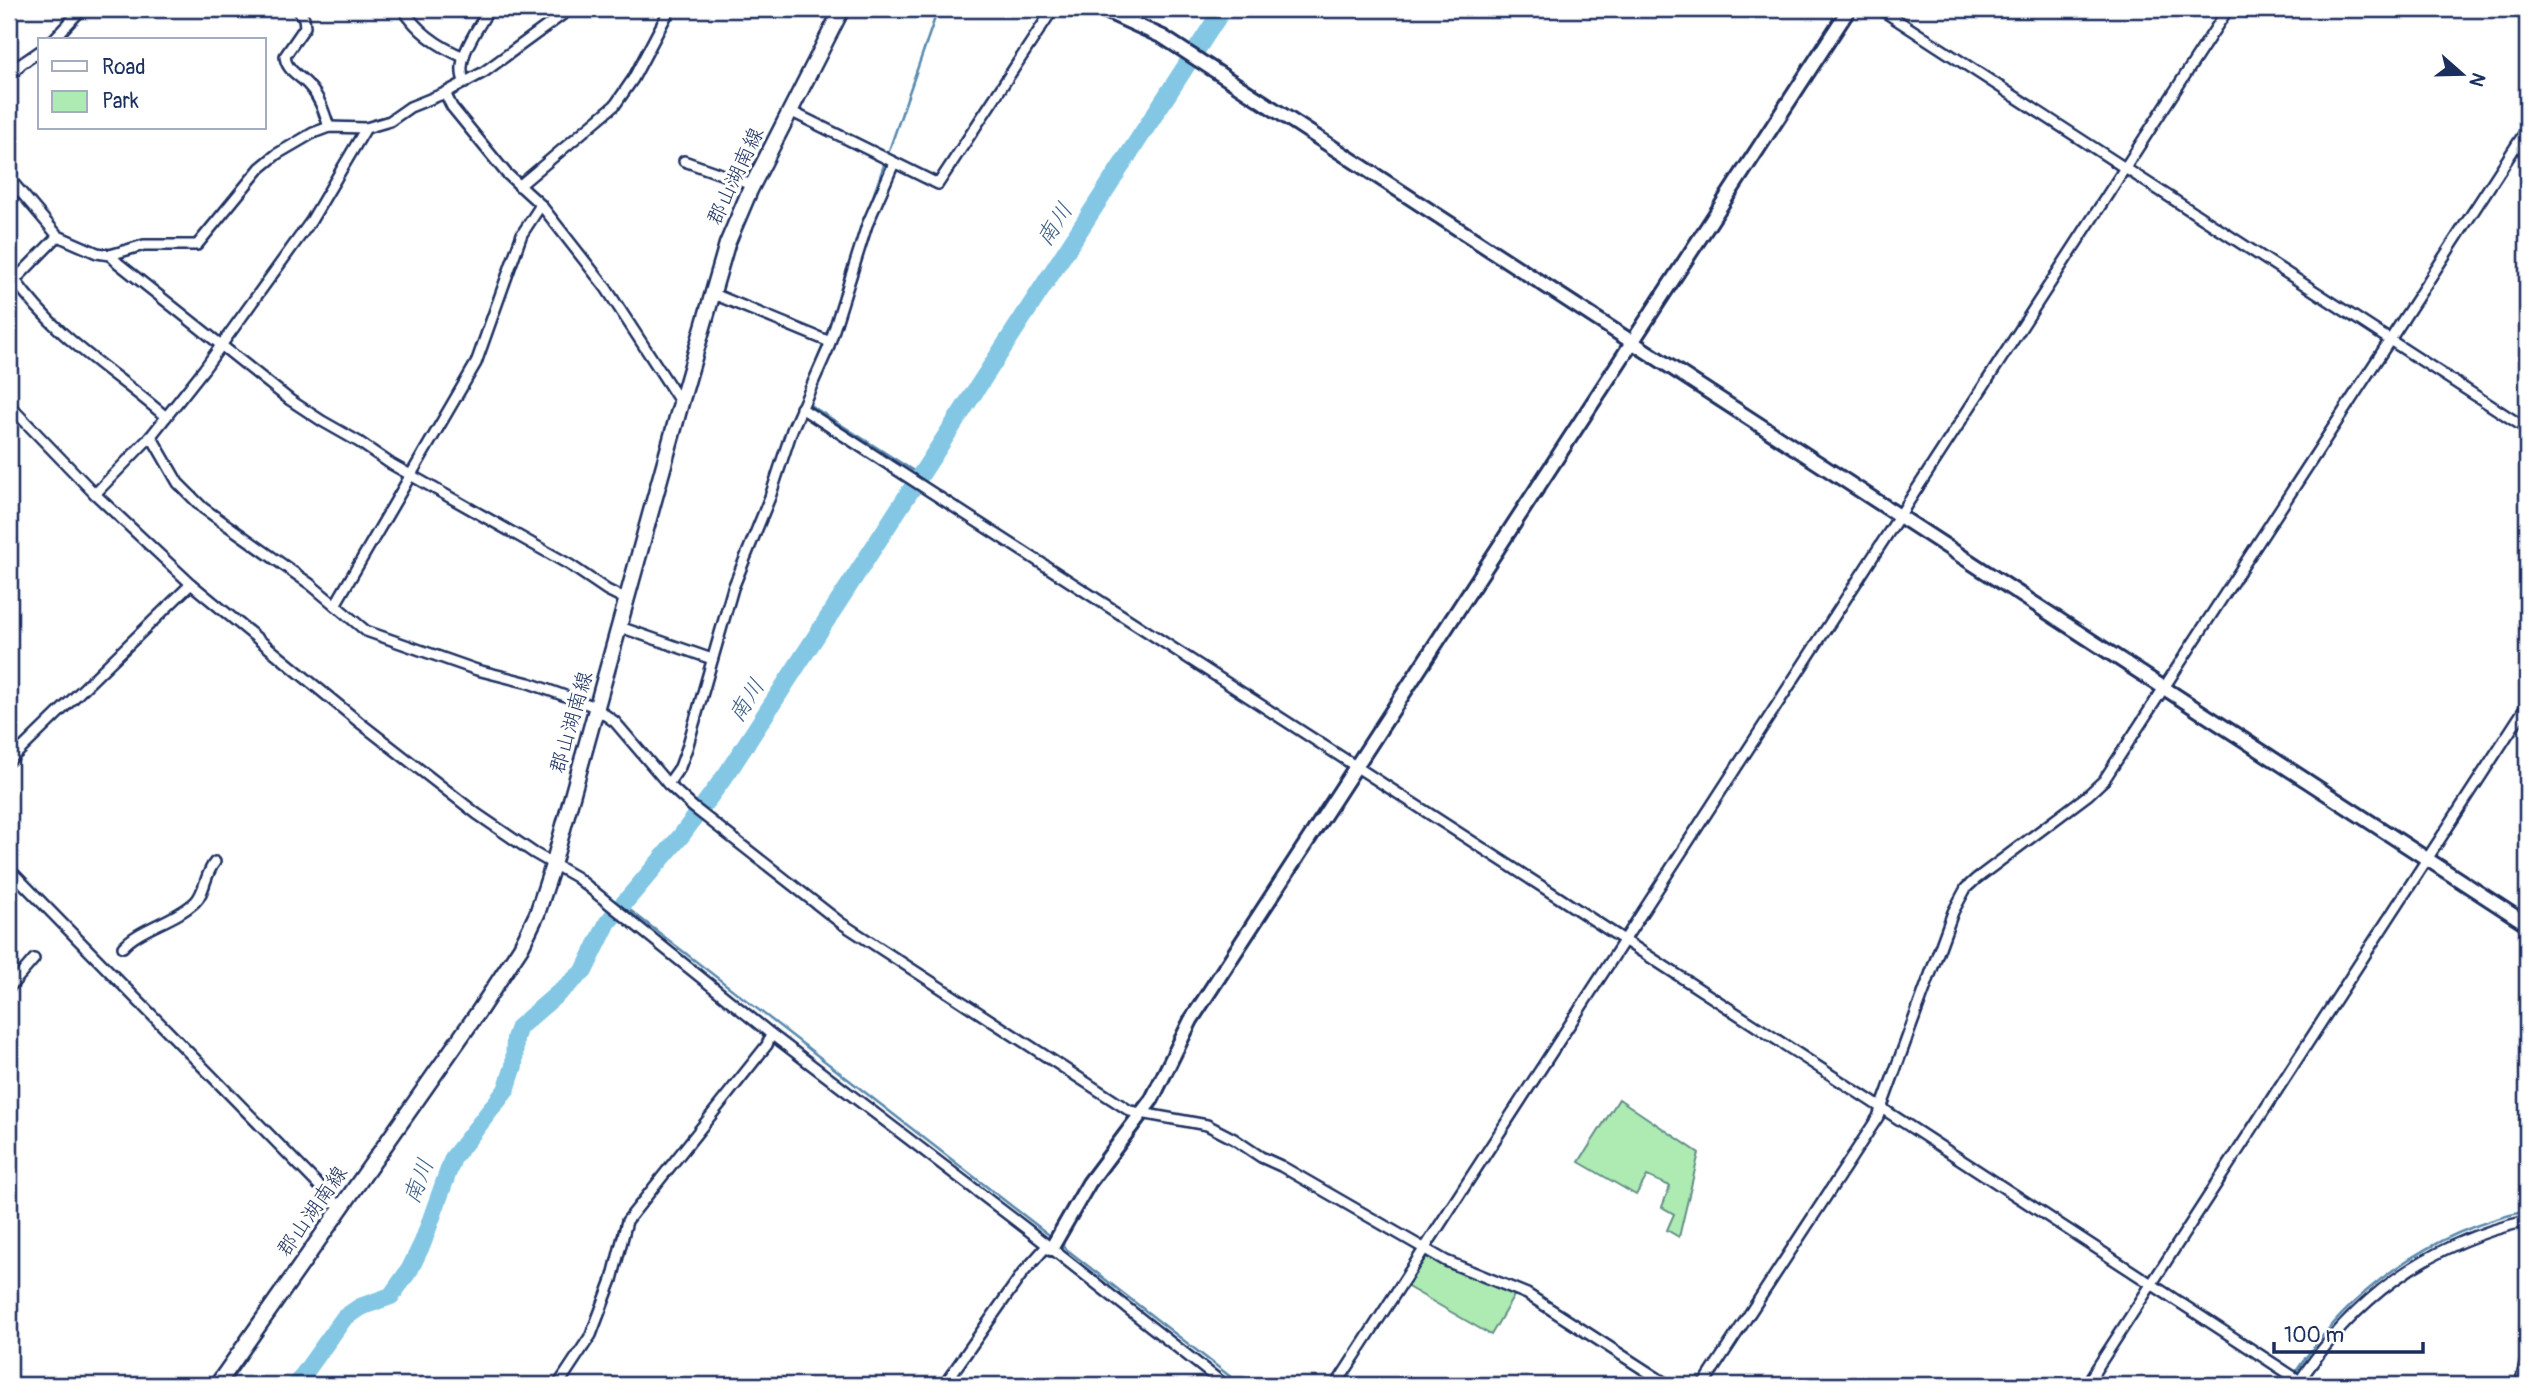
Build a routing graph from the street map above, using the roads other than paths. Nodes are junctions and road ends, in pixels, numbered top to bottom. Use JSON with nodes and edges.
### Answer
{"nodes":[{"id":1,"x":82,"y":9,"type":"edge"},
{"id":2,"x":297,"y":9,"type":"edge"},
{"id":3,"x":403,"y":9,"type":"edge"},
{"id":4,"x":489,"y":9,"type":"edge"},
{"id":5,"x":570,"y":9,"type":"edge"},
{"id":6,"x":670,"y":9,"type":"edge"},
{"id":7,"x":842,"y":9,"type":"edge"},
{"id":8,"x":1053,"y":9,"type":"edge"},
{"id":9,"x":1101,"y":9,"type":"edge"},
{"id":10,"x":1849,"y":9,"type":"edge"},
{"id":11,"x":1880,"y":9,"type":"edge"},
{"id":12,"x":2228,"y":9,"type":"edge"},
{"id":13,"x":55,"y":38,"type":"edge"},
{"id":14,"x":38,"y":52,"type":"edge"},
{"id":15,"x":464,"y":57,"type":"junction"},
{"id":16,"x":9,"y":78,"type":"edge"},
{"id":17,"x":465,"y":83,"type":"junction"},
{"id":18,"x":445,"y":93,"type":"junction"},
{"id":19,"x":790,"y":111,"type":"junction"},
{"id":20,"x":329,"y":127,"type":"junction"},
{"id":21,"x":366,"y":128,"type":"junction"},
{"id":22,"x":2527,"y":129,"type":"edge"},
{"id":23,"x":684,"y":161,"type":"dead end"},
{"id":24,"x":894,"y":163,"type":"junction"},
{"id":25,"x":2124,"y":169,"type":"junction"},
{"id":26,"x":9,"y":178,"type":"edge"},
{"id":27,"x":752,"y":185,"type":"junction"},
{"id":28,"x":519,"y":186,"type":"junction"},
{"id":29,"x":541,"y":205,"type":"junction"},
{"id":30,"x":58,"y":236,"type":"junction"},
{"id":31,"x":110,"y":255,"type":"junction"},
{"id":32,"x":12,"y":283,"type":"edge"},
{"id":33,"x":711,"y":293,"type":"junction"},
{"id":34,"x":2390,"y":339,"type":"junction"},
{"id":35,"x":830,"y":342,"type":"junction"},
{"id":36,"x":1632,"y":342,"type":"junction"},
{"id":37,"x":221,"y":345,"type":"junction"},
{"id":38,"x":681,"y":403,"type":"junction"},
{"id":39,"x":9,"y":405,"type":"edge"},
{"id":40,"x":802,"y":408,"type":"junction"},
{"id":41,"x":166,"y":417,"type":"junction"},
{"id":42,"x":2527,"y":429,"type":"edge"},
{"id":43,"x":151,"y":436,"type":"junction"},
{"id":44,"x":410,"y":475,"type":"junction"},
{"id":45,"x":94,"y":494,"type":"junction"},
{"id":46,"x":1900,"y":516,"type":"junction"},
{"id":47,"x":191,"y":584,"type":"junction"},
{"id":48,"x":627,"y":600,"type":"junction"},
{"id":49,"x":335,"y":605,"type":"junction"},
{"id":50,"x":620,"y":626,"type":"junction"},
{"id":51,"x":712,"y":659,"type":"junction"},
{"id":52,"x":2164,"y":688,"type":"junction"},
{"id":53,"x":2527,"y":705,"type":"edge"},
{"id":54,"x":597,"y":710,"type":"junction"},
{"id":55,"x":9,"y":761,"type":"edge"},
{"id":56,"x":1356,"y":767,"type":"junction"},
{"id":57,"x":668,"y":784,"type":"junction"},
{"id":58,"x":2428,"y":859,"type":"junction"},
{"id":59,"x":215,"y":862,"type":"dead end"},
{"id":60,"x":553,"y":865,"type":"junction"},
{"id":61,"x":9,"y":869,"type":"edge"},
{"id":62,"x":2527,"y":924,"type":"edge"},
{"id":63,"x":1625,"y":942,"type":"junction"},
{"id":64,"x":123,"y":947,"type":"dead end"},
{"id":65,"x":34,"y":959,"type":"dead end"},
{"id":66,"x":9,"y":988,"type":"edge"},
{"id":67,"x":771,"y":1034,"type":"junction"},
{"id":68,"x":1882,"y":1109,"type":"junction"},
{"id":69,"x":1141,"y":1114,"type":"junction"},
{"id":70,"x":340,"y":1207,"type":"junction"},
{"id":71,"x":2527,"y":1221,"type":"edge"},
{"id":72,"x":1049,"y":1247,"type":"junction"},
{"id":73,"x":1426,"y":1249,"type":"junction"},
{"id":74,"x":2151,"y":1286,"type":"junction"},
{"id":75,"x":2527,"y":1356,"type":"edge"},
{"id":76,"x":2299,"y":1383,"type":"edge"},
{"id":77,"x":217,"y":1385,"type":"edge"},
{"id":78,"x":558,"y":1385,"type":"edge"},
{"id":79,"x":944,"y":1385,"type":"edge"},
{"id":80,"x":1225,"y":1385,"type":"edge"},
{"id":81,"x":1336,"y":1385,"type":"edge"},
{"id":82,"x":1668,"y":1385,"type":"edge"},
{"id":83,"x":1703,"y":1385,"type":"edge"},
{"id":84,"x":2086,"y":1385,"type":"edge"},
{"id":85,"x":2520,"y":1385,"type":"edge"}],
"edges":[{"from":1,"to":13,"type":"street"},
{"from":2,"to":20,"type":"street"},
{"from":3,"to":15,"type":"street"},
{"from":4,"to":15,"type":"street"},
{"from":5,"to":17,"type":"street"},
{"from":6,"to":28,"type":"street"},
{"from":7,"to":19,"type":"main road","name":"郡山湖南線"},
{"from":8,"to":24,"type":"street"},
{"from":9,"to":36,"type":"street"},
{"from":10,"to":36,"type":"street"},
{"from":11,"to":25,"type":"street"},
{"from":12,"to":25,"type":"street"},
{"from":14,"to":16,"type":"street"},
{"from":15,"to":17,"type":"street"},
{"from":17,"to":18,"type":"street"},
{"from":18,"to":21,"type":"street"},
{"from":18,"to":28,"type":"street"},
{"from":19,"to":24,"type":"street"},
{"from":19,"to":27,"type":"main road","name":"郡山湖南線"},
{"from":20,"to":21,"type":"street"},
{"from":20,"to":31,"type":"street"},
{"from":21,"to":37,"type":"street"},
{"from":22,"to":34,"type":"street"},
{"from":23,"to":27,"type":"street"},
{"from":24,"to":35,"type":"street"},
{"from":25,"to":34,"type":"street"},
{"from":25,"to":46,"type":"street"},
{"from":26,"to":30,"type":"street"},
{"from":27,"to":33,"type":"main road","name":"郡山湖南線"},
{"from":28,"to":29,"type":"street"},
{"from":29,"to":38,"type":"street"},
{"from":29,"to":44,"type":"street"},
{"from":30,"to":31,"type":"street"},
{"from":30,"to":32,"type":"street"},
{"from":31,"to":37,"type":"street"},
{"from":32,"to":41,"type":"street"},
{"from":33,"to":35,"type":"street"},
{"from":33,"to":38,"type":"main road","name":"郡山湖南線"},
{"from":34,"to":42,"type":"street"},
{"from":34,"to":52,"type":"street"},
{"from":35,"to":40,"type":"street"},
{"from":36,"to":46,"type":"street"},
{"from":36,"to":56,"type":"street"},
{"from":37,"to":41,"type":"street"},
{"from":37,"to":44,"type":"street"},
{"from":38,"to":48,"type":"main road","name":"郡山湖南線"},
{"from":39,"to":45,"type":"street"},
{"from":40,"to":51,"type":"street"},
{"from":40,"to":56,"type":"street"},
{"from":41,"to":43,"type":"street"},
{"from":43,"to":45,"type":"street"},
{"from":43,"to":49,"type":"street"},
{"from":44,"to":48,"type":"street"},
{"from":44,"to":49,"type":"street"},
{"from":45,"to":47,"type":"street"},
{"from":46,"to":52,"type":"street"},
{"from":46,"to":63,"type":"street"},
{"from":47,"to":55,"type":"street"},
{"from":47,"to":60,"type":"street"},
{"from":48,"to":50,"type":"main road","name":"郡山湖南線"},
{"from":49,"to":54,"type":"street"},
{"from":50,"to":51,"type":"street"},
{"from":50,"to":54,"type":"main road","name":"郡山湖南線"},
{"from":51,"to":57,"type":"street"},
{"from":52,"to":58,"type":"street"},
{"from":52,"to":68,"type":"street"},
{"from":53,"to":58,"type":"street"},
{"from":54,"to":57,"type":"street"},
{"from":54,"to":60,"type":"main road","name":"郡山湖南線"},
{"from":56,"to":63,"type":"street"},
{"from":56,"to":69,"type":"street"},
{"from":57,"to":69,"type":"street"},
{"from":58,"to":62,"type":"street"},
{"from":58,"to":74,"type":"street"},
{"from":59,"to":64,"type":"street"},
{"from":60,"to":67,"type":"street"},
{"from":60,"to":70,"type":"main road","name":"郡山湖南線"},
{"from":61,"to":70,"type":"street"},
{"from":63,"to":68,"type":"street"},
{"from":63,"to":73,"type":"street"},
{"from":65,"to":66,"type":"street"},
{"from":67,"to":72,"type":"street"},
{"from":67,"to":78,"type":"street"},
{"from":68,"to":74,"type":"street"},
{"from":68,"to":83,"type":"street"},
{"from":69,"to":72,"type":"street"},
{"from":69,"to":73,"type":"street"},
{"from":70,"to":77,"type":"main road","name":"郡山湖南線"},
{"from":71,"to":76,"type":"street"},
{"from":72,"to":79,"type":"street"},
{"from":72,"to":80,"type":"street"},
{"from":73,"to":81,"type":"street"},
{"from":73,"to":82,"type":"street"},
{"from":74,"to":76,"type":"street"},
{"from":74,"to":84,"type":"street"},
{"from":75,"to":85,"type":"street"}]}
